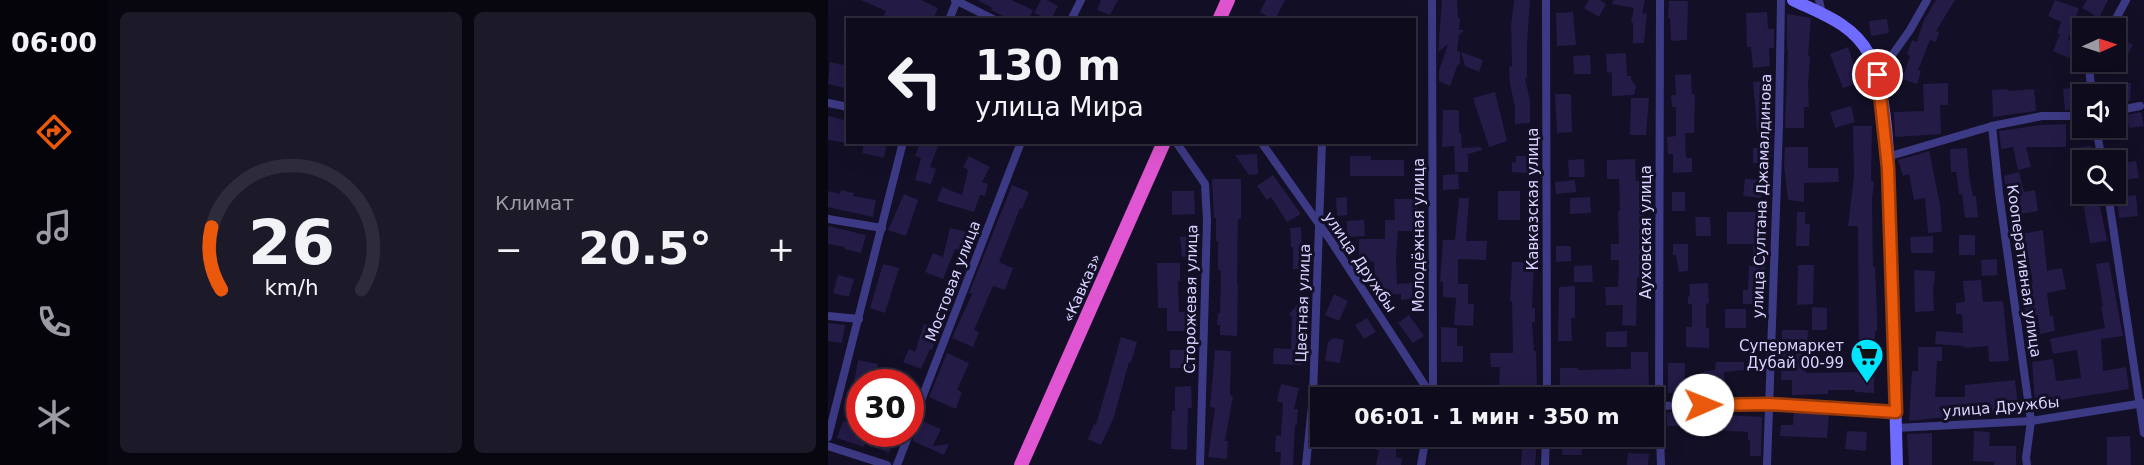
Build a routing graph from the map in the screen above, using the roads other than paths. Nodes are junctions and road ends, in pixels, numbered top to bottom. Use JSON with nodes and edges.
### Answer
{"nodes":[{"id":1,"x":957,"y":0,"type":"edge"},
{"id":2,"x":1081,"y":0,"type":"edge"},
{"id":3,"x":1228,"y":0,"type":"edge"},
{"id":4,"x":1432,"y":0,"type":"edge"},
{"id":5,"x":1546,"y":0,"type":"edge"},
{"id":6,"x":1660,"y":0,"type":"edge"},
{"id":7,"x":1781,"y":0,"type":"edge"},
{"id":8,"x":1793,"y":0,"type":"edge"},
{"id":9,"x":1819,"y":0,"type":"edge"},
{"id":10,"x":1927,"y":0,"type":"edge"},
{"id":11,"x":2126,"y":0,"type":"edge"},
{"id":12,"x":1822,"y":14,"type":"junction"},
{"id":13,"x":950,"y":18,"type":"edge"},
{"id":14,"x":991,"y":18,"type":"edge"},
{"id":15,"x":1072,"y":18,"type":"edge"},
{"id":16,"x":1221,"y":18,"type":"edge"},
{"id":17,"x":2116,"y":18,"type":"edge"},
{"id":18,"x":1878,"y":75,"type":"junction"},
{"id":19,"x":828,"y":103,"type":"edge"},
{"id":20,"x":2140,"y":106,"type":"dead end"},
{"id":21,"x":846,"y":107,"type":"edge"},
{"id":22,"x":2126,"y":109,"type":"edge"},
{"id":23,"x":2072,"y":116,"type":"edge"},
{"id":24,"x":1992,"y":126,"type":"junction"},
{"id":25,"x":903,"y":144,"type":"edge"},
{"id":26,"x":1020,"y":144,"type":"edge"},
{"id":27,"x":1163,"y":144,"type":"edge"},
{"id":28,"x":1177,"y":144,"type":"edge"},
{"id":29,"x":1262,"y":144,"type":"edge"},
{"id":30,"x":1322,"y":144,"type":"edge"},
{"id":31,"x":1887,"y":157,"type":"junction"},
{"id":32,"x":2110,"y":204,"type":"edge"},
{"id":33,"x":828,"y":219,"type":"edge"},
{"id":34,"x":1319,"y":225,"type":"junction"},
{"id":35,"x":882,"y":228,"type":"junction"},
{"id":36,"x":828,"y":316,"type":"edge"},
{"id":37,"x":859,"y":319,"type":"junction"},
{"id":38,"x":1426,"y":387,"type":"edge"},
{"id":39,"x":1433,"y":387,"type":"edge"},
{"id":40,"x":1547,"y":387,"type":"edge"},
{"id":41,"x":1656,"y":387,"type":"edge"},
{"id":42,"x":924,"y":393,"type":"edge"},
{"id":43,"x":2142,"y":403,"type":"edge"},
{"id":44,"x":1769,"y":404,"type":"junction"},
{"id":45,"x":1664,"y":406,"type":"edge"},
{"id":46,"x":1896,"y":412,"type":"junction"},
{"id":47,"x":2031,"y":421,"type":"junction"},
{"id":48,"x":1896,"y":428,"type":"junction"},
{"id":49,"x":2144,"y":433,"type":"edge"},
{"id":50,"x":828,"y":437,"type":"edge"},
{"id":51,"x":828,"y":446,"type":"edge"},
{"id":52,"x":904,"y":447,"type":"edge"},
{"id":53,"x":1424,"y":447,"type":"edge"},
{"id":54,"x":1546,"y":447,"type":"edge"},
{"id":55,"x":1659,"y":447,"type":"edge"},
{"id":56,"x":887,"y":465,"type":"edge"},
{"id":57,"x":897,"y":465,"type":"edge"},
{"id":58,"x":1022,"y":465,"type":"edge"},
{"id":59,"x":1200,"y":465,"type":"edge"},
{"id":60,"x":1306,"y":465,"type":"edge"},
{"id":61,"x":1421,"y":465,"type":"edge"},
{"id":62,"x":1545,"y":465,"type":"edge"},
{"id":63,"x":1661,"y":465,"type":"edge"},
{"id":64,"x":1767,"y":465,"type":"edge"},
{"id":65,"x":1898,"y":465,"type":"edge"},
{"id":66,"x":2027,"y":465,"type":"edge"}],
"edges":[{"from":1,"to":13,"type":"street"},
{"from":1,"to":14,"type":"street"},
{"from":2,"to":15,"type":"street"},
{"from":3,"to":16,"type":"highway"},
{"from":4,"to":39,"type":"street","name":"Молодёжная улица"},
{"from":5,"to":40,"type":"street","name":"Кавказская улица"},
{"from":6,"to":41,"type":"street","name":"Ауховская улица"},
{"from":7,"to":44,"type":"street","name":"улица Султана Джамалдинова"},
{"from":8,"to":12,"type":"main road"},
{"from":9,"to":12,"type":"street"},
{"from":10,"to":18,"type":"street"},
{"from":11,"to":17,"type":"street"},
{"from":12,"to":18,"type":"main road"},
{"from":18,"to":31,"type":"main road"},
{"from":19,"to":21,"type":"street"},
{"from":20,"to":22,"type":"street"},
{"from":23,"to":24,"type":"street"},
{"from":24,"to":31,"type":"street"},
{"from":24,"to":47,"type":"street","name":"Кооперативная улица"},
{"from":25,"to":35,"type":"street"},
{"from":26,"to":42,"type":"street","name":"Мостовая улица"},
{"from":27,"to":58,"type":"highway","name":"«Кавказ»"},
{"from":28,"to":59,"type":"street","name":"Сторожевая улица"},
{"from":29,"to":34,"type":"street","name":"улица Дружбы"},
{"from":30,"to":34,"type":"street","name":"Цветная улица"},
{"from":31,"to":46,"type":"main road"},
{"from":32,"to":43,"type":"street"},
{"from":33,"to":35,"type":"street"},
{"from":34,"to":38,"type":"street","name":"улица Дружбы"},
{"from":34,"to":60,"type":"street","name":"Цветная улица"},
{"from":35,"to":37,"type":"street"},
{"from":36,"to":37,"type":"street"},
{"from":37,"to":50,"type":"street"},
{"from":43,"to":47,"type":"street","name":"улица Дружбы"},
{"from":43,"to":49,"type":"street"},
{"from":44,"to":45,"type":"street"},
{"from":44,"to":46,"type":"street"},
{"from":44,"to":64,"type":"street","name":"улица Султана Джамалдинова"},
{"from":46,"to":48,"type":"main road"},
{"from":47,"to":48,"type":"street","name":"улица Дружбы"},
{"from":47,"to":66,"type":"street","name":"Кооперативная улица"},
{"from":48,"to":65,"type":"main road"},
{"from":51,"to":56,"type":"street"},
{"from":52,"to":57,"type":"street"},
{"from":53,"to":61,"type":"street"},
{"from":54,"to":62,"type":"street"},
{"from":55,"to":63,"type":"street","name":"Ауховская улица"}]}
